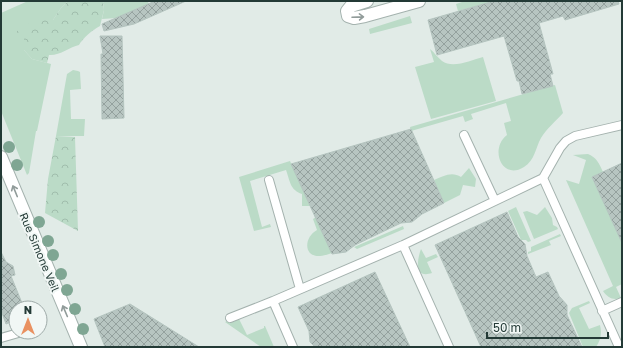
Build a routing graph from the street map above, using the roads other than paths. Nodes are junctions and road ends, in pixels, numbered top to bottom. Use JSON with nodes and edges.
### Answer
{"nodes":[{"id":1,"x":368,"y":1,"type":"edge"},
{"id":2,"x":419,"y":1,"type":"edge"},
{"id":3,"x":622,"y":125,"type":"edge"},
{"id":4,"x":464,"y":135,"type":"dead end"},
{"id":5,"x":1,"y":157,"type":"edge"},
{"id":6,"x":543,"y":178,"type":"junction"},
{"id":7,"x":269,"y":180,"type":"dead end"},
{"id":8,"x":494,"y":201,"type":"junction"},
{"id":9,"x":403,"y":245,"type":"junction"},
{"id":10,"x":300,"y":289,"type":"junction"},
{"id":11,"x":272,"y":300,"type":"junction"},
{"id":12,"x":622,"y":302,"type":"edge"},
{"id":13,"x":602,"y":310,"type":"junction"},
{"id":14,"x":230,"y":318,"type":"dead end"},
{"id":15,"x":81,"y":347,"type":"edge"},
{"id":16,"x":293,"y":347,"type":"edge"},
{"id":17,"x":449,"y":347,"type":"edge"},
{"id":18,"x":619,"y":347,"type":"edge"}],
"edges":[{"from":1,"to":2,"type":"street","one_way":true},
{"from":3,"to":6,"type":"lane"},
{"from":4,"to":8,"type":"lane"},
{"from":15,"to":5,"type":"street","name":"Rue Simone Veil","one_way":true},
{"from":6,"to":8,"type":"lane"},
{"from":6,"to":13,"type":"lane"},
{"from":7,"to":10,"type":"lane"},
{"from":8,"to":9,"type":"lane"},
{"from":9,"to":10,"type":"lane"},
{"from":9,"to":17,"type":"lane"},
{"from":10,"to":11,"type":"lane"},
{"from":11,"to":14,"type":"lane"},
{"from":11,"to":16,"type":"lane"},
{"from":12,"to":13,"type":"lane"},
{"from":13,"to":18,"type":"lane"}]}
